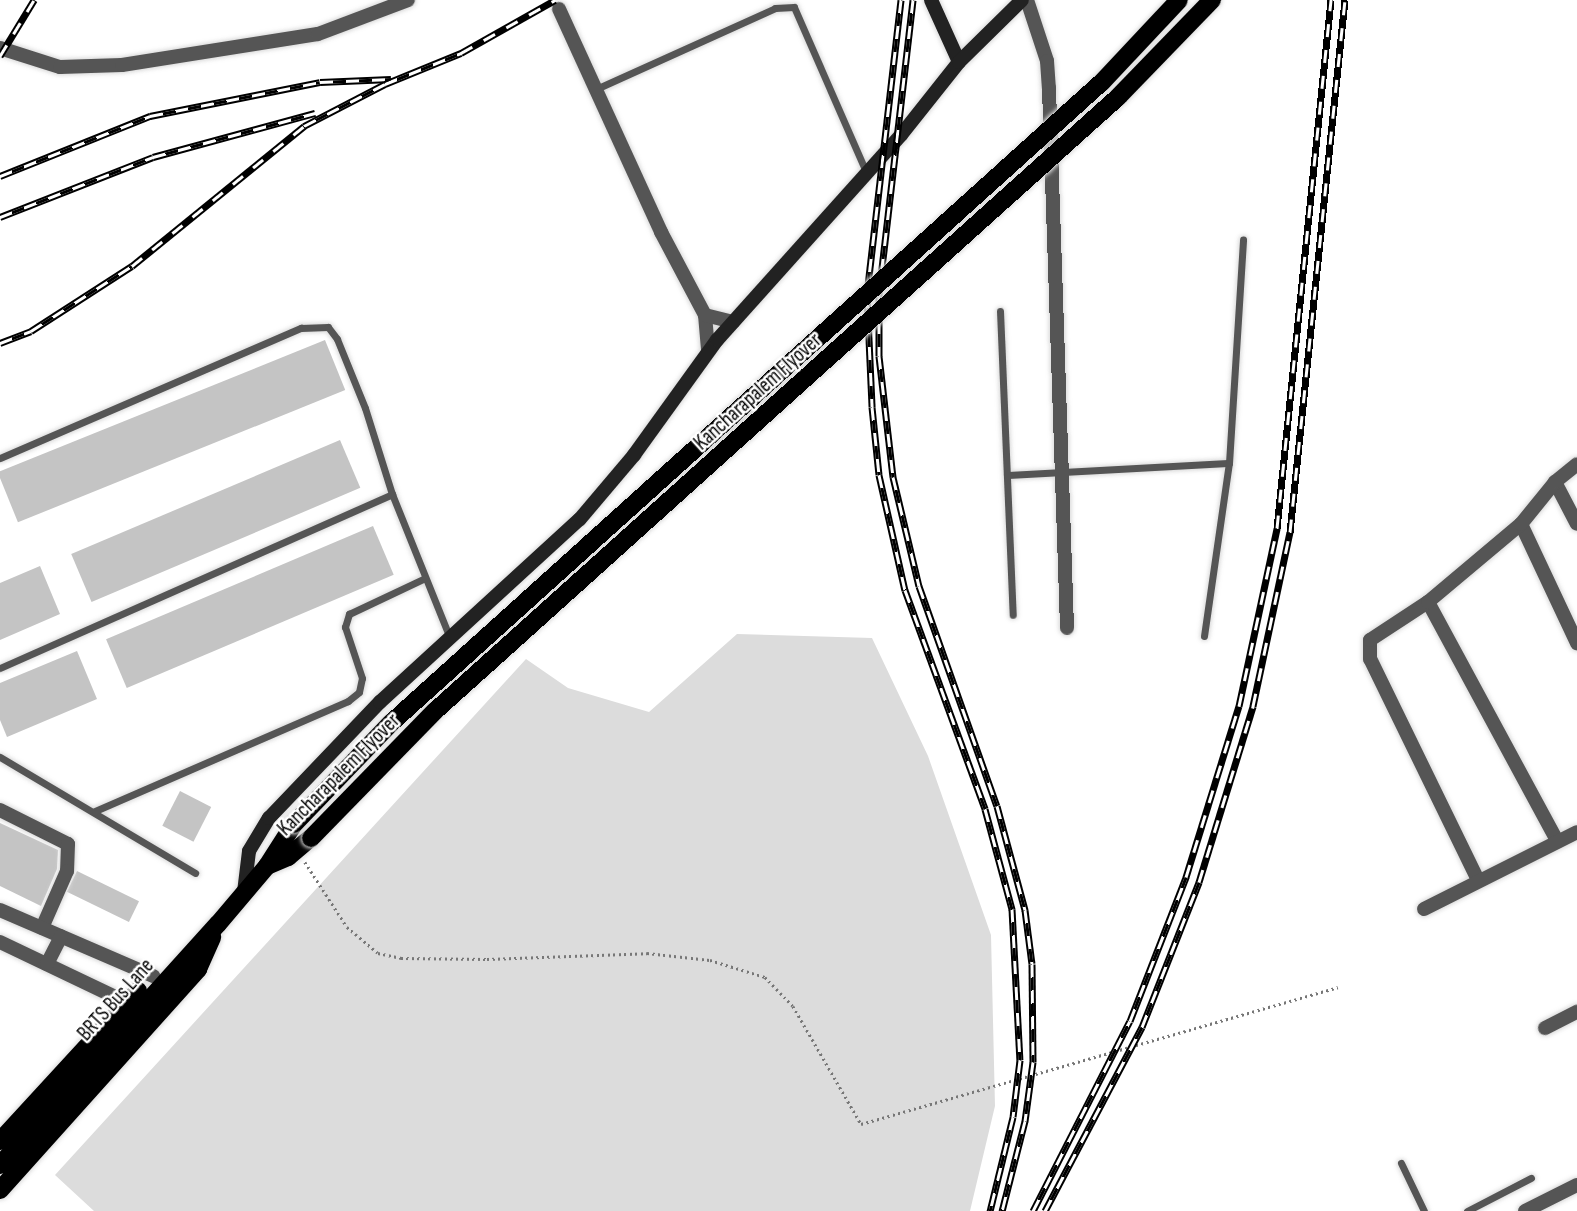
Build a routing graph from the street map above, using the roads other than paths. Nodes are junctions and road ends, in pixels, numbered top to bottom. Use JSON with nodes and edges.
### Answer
{"nodes":[{"id":1,"x":408,"y":0,"type":"edge"},
{"id":2,"x":931,"y":0,"type":"edge"},
{"id":3,"x":1024,"y":0,"type":"edge"},
{"id":4,"x":1179,"y":0,"type":"edge"},
{"id":5,"x":1212,"y":0,"type":"edge"},
{"id":6,"x":559,"y":9,"type":"dead end"},
{"id":7,"x":0,"y":48,"type":"edge"},
{"id":8,"x":959,"y":62,"type":"junction"},
{"id":9,"x":596,"y":89,"type":"junction"},
{"id":10,"x":866,"y":172,"type":"junction"},
{"id":11,"x":1244,"y":239,"type":"dead end"},
{"id":12,"x":1000,"y":311,"type":"dead end"},
{"id":13,"x":705,"y":314,"type":"junction"},
{"id":14,"x":733,"y":322,"type":"junction"},
{"id":15,"x":708,"y":350,"type":"junction"},
{"id":16,"x":0,"y":458,"type":"edge"},
{"id":17,"x":1228,"y":463,"type":"junction"},
{"id":18,"x":1577,"y":464,"type":"edge"},
{"id":19,"x":1061,"y":472,"type":"junction"},
{"id":20,"x":1007,"y":475,"type":"junction"},
{"id":21,"x":1555,"y":482,"type":"junction"},
{"id":22,"x":392,"y":494,"type":"junction"},
{"id":23,"x":1521,"y":524,"type":"junction"},
{"id":24,"x":1577,"y":524,"type":"edge"},
{"id":25,"x":425,"y":578,"type":"junction"},
{"id":26,"x":1428,"y":602,"type":"junction"},
{"id":27,"x":1013,"y":615,"type":"dead end"},
{"id":28,"x":1067,"y":628,"type":"dead end"},
{"id":29,"x":1205,"y":636,"type":"dead end"},
{"id":30,"x":450,"y":639,"type":"junction"},
{"id":31,"x":1577,"y":643,"type":"edge"},
{"id":32,"x":0,"y":668,"type":"edge"},
{"id":33,"x":0,"y":757,"type":"edge"},
{"id":34,"x":0,"y":810,"type":"edge"},
{"id":35,"x":95,"y":811,"type":"junction"},
{"id":36,"x":1577,"y":832,"type":"edge"},
{"id":37,"x":1557,"y":841,"type":"junction"},
{"id":38,"x":267,"y":866,"type":"junction"},
{"id":39,"x":195,"y":873,"type":"dead end"},
{"id":40,"x":1478,"y":880,"type":"junction"},
{"id":41,"x":244,"y":892,"type":"junction"},
{"id":42,"x":1424,"y":909,"type":"dead end"},
{"id":43,"x":0,"y":910,"type":"edge"},
{"id":44,"x":218,"y":924,"type":"junction"},
{"id":45,"x":42,"y":928,"type":"junction"},
{"id":46,"x":61,"y":936,"type":"junction"},
{"id":47,"x":0,"y":942,"type":"edge"},
{"id":48,"x":47,"y":964,"type":"junction"},
{"id":49,"x":153,"y":975,"type":"junction"},
{"id":50,"x":128,"y":1003,"type":"junction"},
{"id":51,"x":1577,"y":1012,"type":"edge"},
{"id":52,"x":1545,"y":1028,"type":"dead end"},
{"id":53,"x":0,"y":1141,"type":"edge"},
{"id":54,"x":1401,"y":1163,"type":"dead end"},
{"id":55,"x":0,"y":1165,"type":"edge"},
{"id":56,"x":1531,"y":1178,"type":"dead end"},
{"id":57,"x":1577,"y":1185,"type":"edge"},
{"id":58,"x":0,"y":1190,"type":"edge"},
{"id":59,"x":1423,"y":1211,"type":"edge"},
{"id":60,"x":1467,"y":1211,"type":"edge"},
{"id":61,"x":1525,"y":1211,"type":"edge"}],
"edges":[{"from":1,"to":7,"type":"street"},
{"from":2,"to":8,"type":"street"},
{"from":3,"to":8,"type":"street"},
{"from":3,"to":19,"type":"street"},
{"from":4,"to":38,"type":"main road","name":"Kancharapalem Flyover","bridge":true},
{"from":5,"to":38,"type":"main road","name":"Kancharapalem Flyover","bridge":true},
{"from":6,"to":9,"type":"street"},
{"from":8,"to":10,"type":"street"},
{"from":9,"to":10,"type":"lane"},
{"from":9,"to":13,"type":"street"},
{"from":10,"to":14,"type":"street"},
{"from":11,"to":17,"type":"lane"},
{"from":12,"to":20,"type":"lane"},
{"from":13,"to":14,"type":"street"},
{"from":13,"to":15,"type":"street"},
{"from":14,"to":15,"type":"street"},
{"from":15,"to":30,"type":"street"},
{"from":16,"to":22,"type":"lane"},
{"from":17,"to":19,"type":"lane"},
{"from":17,"to":29,"type":"lane"},
{"from":18,"to":21,"type":"street"},
{"from":19,"to":20,"type":"lane"},
{"from":19,"to":28,"type":"street"},
{"from":20,"to":27,"type":"lane"},
{"from":21,"to":23,"type":"street"},
{"from":21,"to":24,"type":"street"},
{"from":22,"to":25,"type":"lane"},
{"from":22,"to":32,"type":"lane"},
{"from":23,"to":26,"type":"street"},
{"from":23,"to":31,"type":"street"},
{"from":25,"to":30,"type":"lane"},
{"from":25,"to":35,"type":"lane"},
{"from":26,"to":37,"type":"street"},
{"from":26,"to":40,"type":"street"},
{"from":30,"to":41,"type":"street"},
{"from":33,"to":35,"type":"lane"},
{"from":34,"to":45,"type":"street"},
{"from":35,"to":39,"type":"lane"},
{"from":36,"to":37,"type":"street"},
{"from":37,"to":40,"type":"street"},
{"from":38,"to":41,"type":"main road","name":"BRTS Bus Lane"},
{"from":40,"to":42,"type":"street"},
{"from":41,"to":44,"type":"main road","name":"BRTS Bus Lane"},
{"from":43,"to":45,"type":"street"},
{"from":44,"to":49,"type":"main road"},
{"from":44,"to":55,"type":"main road","name":"BRTS Bus Lane"},
{"from":44,"to":58,"type":"main road"},
{"from":45,"to":46,"type":"street"},
{"from":46,"to":48,"type":"street"},
{"from":46,"to":49,"type":"street"},
{"from":47,"to":48,"type":"street"},
{"from":48,"to":50,"type":"street"},
{"from":49,"to":50,"type":"main road"},
{"from":50,"to":53,"type":"main road"},
{"from":51,"to":52,"type":"street"},
{"from":54,"to":59,"type":"lane"},
{"from":56,"to":60,"type":"lane"},
{"from":57,"to":61,"type":"street"}]}
